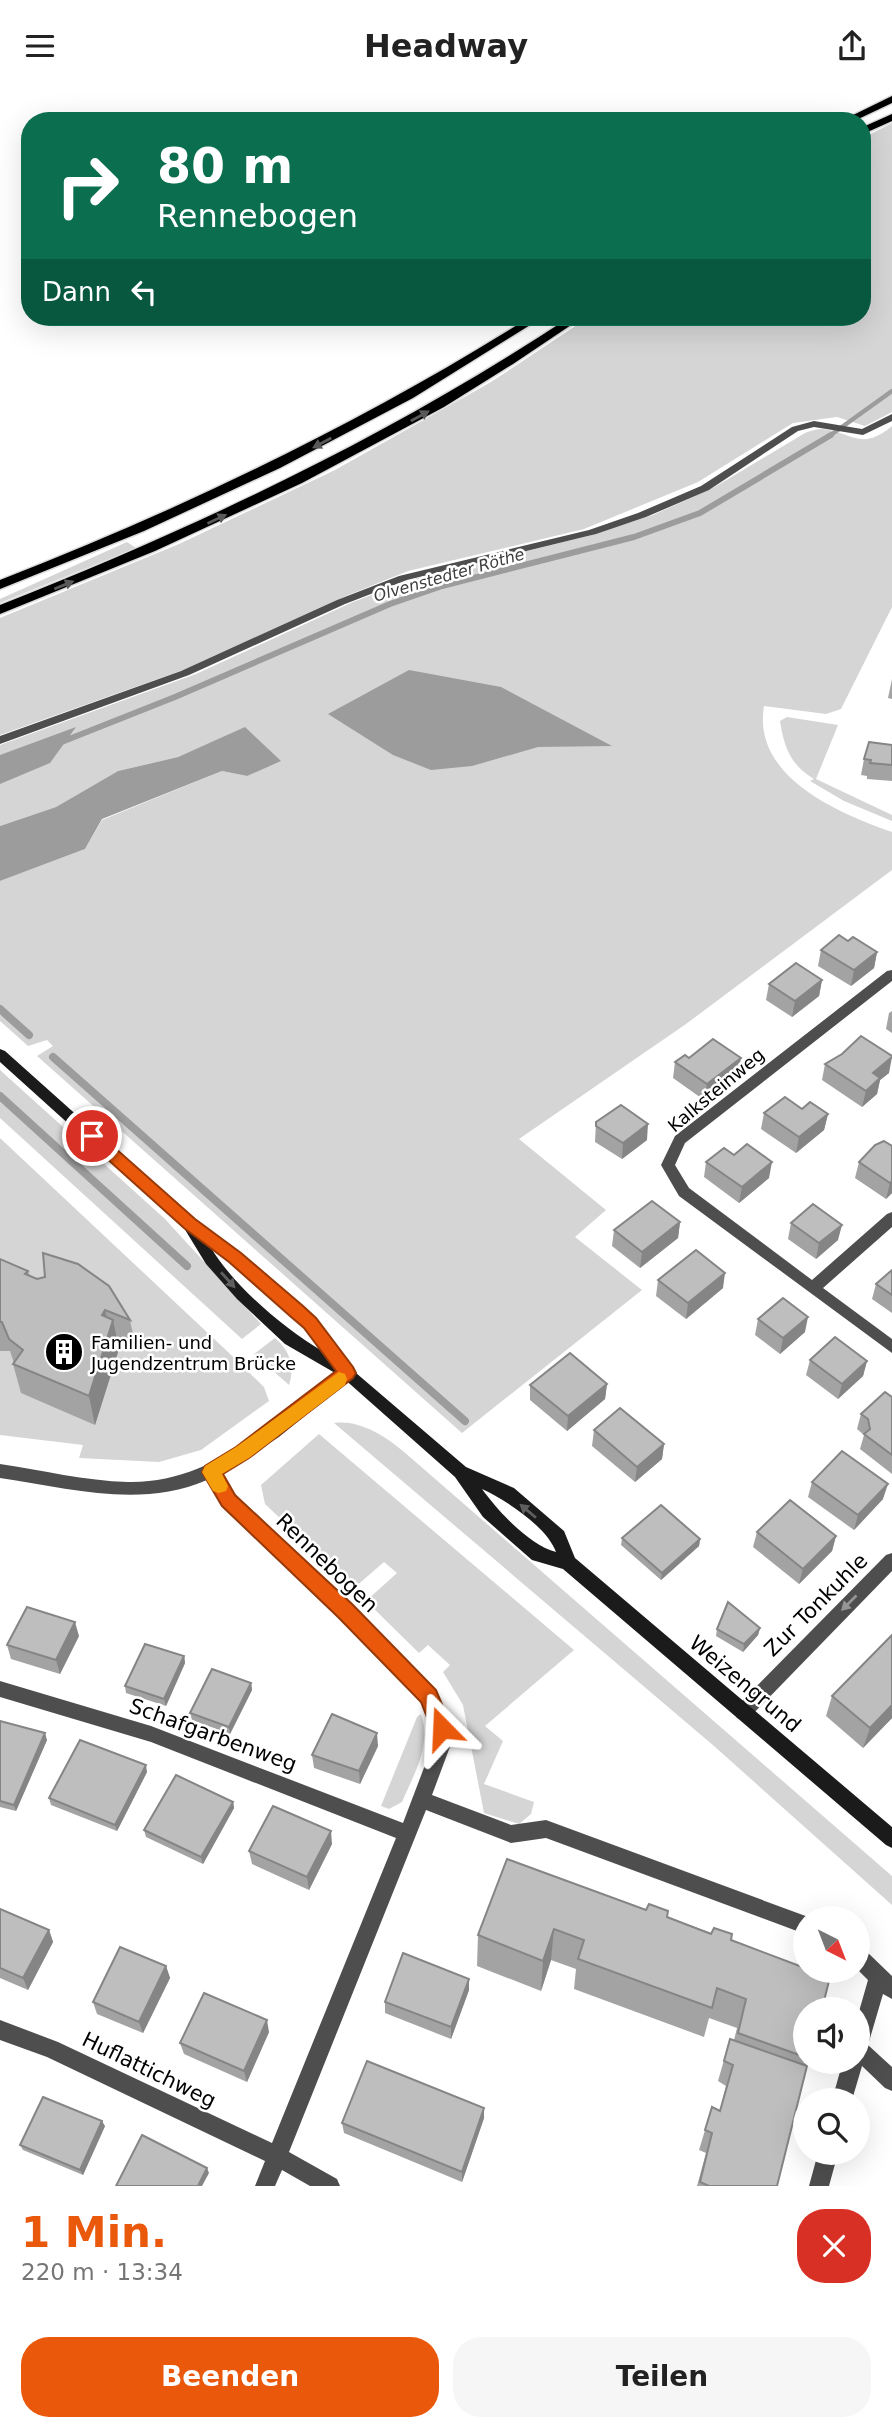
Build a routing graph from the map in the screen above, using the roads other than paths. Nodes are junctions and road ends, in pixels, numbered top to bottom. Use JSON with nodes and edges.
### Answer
{"nodes":[{"id":1,"x":892,"y":99,"type":"edge"},
{"id":2,"x":865,"y":112,"type":"edge"},
{"id":3,"x":892,"y":117,"type":"edge"},
{"id":4,"x":871,"y":127,"type":"edge"},
{"id":5,"x":523,"y":326,"type":"edge"},
{"id":6,"x":563,"y":326,"type":"edge"},
{"id":7,"x":892,"y":417,"type":"edge"},
{"id":8,"x":0,"y":586,"type":"edge"},
{"id":9,"x":0,"y":610,"type":"edge"},
{"id":10,"x":0,"y":740,"type":"edge"},
{"id":11,"x":892,"y":974,"type":"edge"},
{"id":12,"x":0,"y":1054,"type":"edge"},
{"id":13,"x":892,"y":1218,"type":"edge"},
{"id":14,"x":190,"y":1224,"type":"junction"},
{"id":15,"x":813,"y":1288,"type":"junction"},
{"id":16,"x":892,"y":1347,"type":"edge"},
{"id":17,"x":347,"y":1373,"type":"junction"},
{"id":18,"x":0,"y":1471,"type":"edge"},
{"id":19,"x":211,"y":1472,"type":"junction"},
{"id":20,"x":461,"y":1472,"type":"junction"},
{"id":21,"x":892,"y":1560,"type":"edge"},
{"id":22,"x":568,"y":1563,"type":"junction"},
{"id":23,"x":0,"y":1689,"type":"edge"},
{"id":24,"x":743,"y":1712,"type":"junction"},
{"id":25,"x":420,"y":1799,"type":"junction"},
{"id":26,"x":406,"y":1833,"type":"junction"},
{"id":27,"x":892,"y":1839,"type":"edge"},
{"id":28,"x":793,"y":1921,"type":"edge"},
{"id":29,"x":870,"y":1968,"type":"edge"},
{"id":30,"x":886,"y":1983,"type":"edge"},
{"id":31,"x":870,"y":2020,"type":"edge"},
{"id":32,"x":0,"y":2029,"type":"edge"},
{"id":33,"x":870,"y":2059,"type":"edge"},
{"id":34,"x":892,"y":2081,"type":"edge"},
{"id":35,"x":277,"y":2156,"type":"junction"},
{"id":36,"x":825,"y":2165,"type":"edge"},
{"id":37,"x":265,"y":2186,"type":"edge"},
{"id":38,"x":330,"y":2186,"type":"edge"},
{"id":39,"x":819,"y":2186,"type":"edge"}],
"edges":[{"from":1,"to":2,"type":"main road"},
{"from":3,"to":4,"type":"main road"},
{"from":5,"to":8,"type":"main road","one_way":true},
{"from":9,"to":6,"type":"main road","one_way":true},
{"from":7,"to":10,"type":"street"},
{"from":11,"to":15,"type":"street","name":"Kalksteinweg"},
{"from":12,"to":14,"type":"main road","name":"Weizengrund"},
{"from":13,"to":15,"type":"street"},
{"from":14,"to":17,"type":"main road","name":"Weizengrund"},
{"from":14,"to":17,"type":"main road","name":"Weizengrund","one_way":true},
{"from":15,"to":16,"type":"street","name":"Kalksteinweg"},
{"from":17,"to":19,"type":"street"},
{"from":17,"to":20,"type":"main road","name":"Weizengrund"},
{"from":18,"to":19,"type":"street"},
{"from":19,"to":25,"type":"street","name":"Rennebogen"},
{"from":20,"to":22,"type":"main road","name":"Weizengrund"},
{"from":22,"to":20,"type":"main road","name":"Weizengrund","one_way":true},
{"from":21,"to":24,"type":"street","name":"Zur Tonkuhle","one_way":true},
{"from":22,"to":24,"type":"main road","name":"Weizengrund"},
{"from":23,"to":26,"type":"street","name":"Schafgarbenweg"},
{"from":24,"to":27,"type":"main road","name":"Weizengrund"},
{"from":25,"to":26,"type":"street","name":"Rennebogen"},
{"from":25,"to":28,"type":"street"},
{"from":26,"to":35,"type":"street","name":"Rennebogen"},
{"from":29,"to":30,"type":"street"},
{"from":30,"to":31,"type":"street"},
{"from":32,"to":35,"type":"street","name":"Huflattichweg"},
{"from":33,"to":34,"type":"street"},
{"from":35,"to":37,"type":"street","name":"Rennebogen"},
{"from":35,"to":38,"type":"street","name":"Huflattichweg"},
{"from":36,"to":39,"type":"street"}]}
